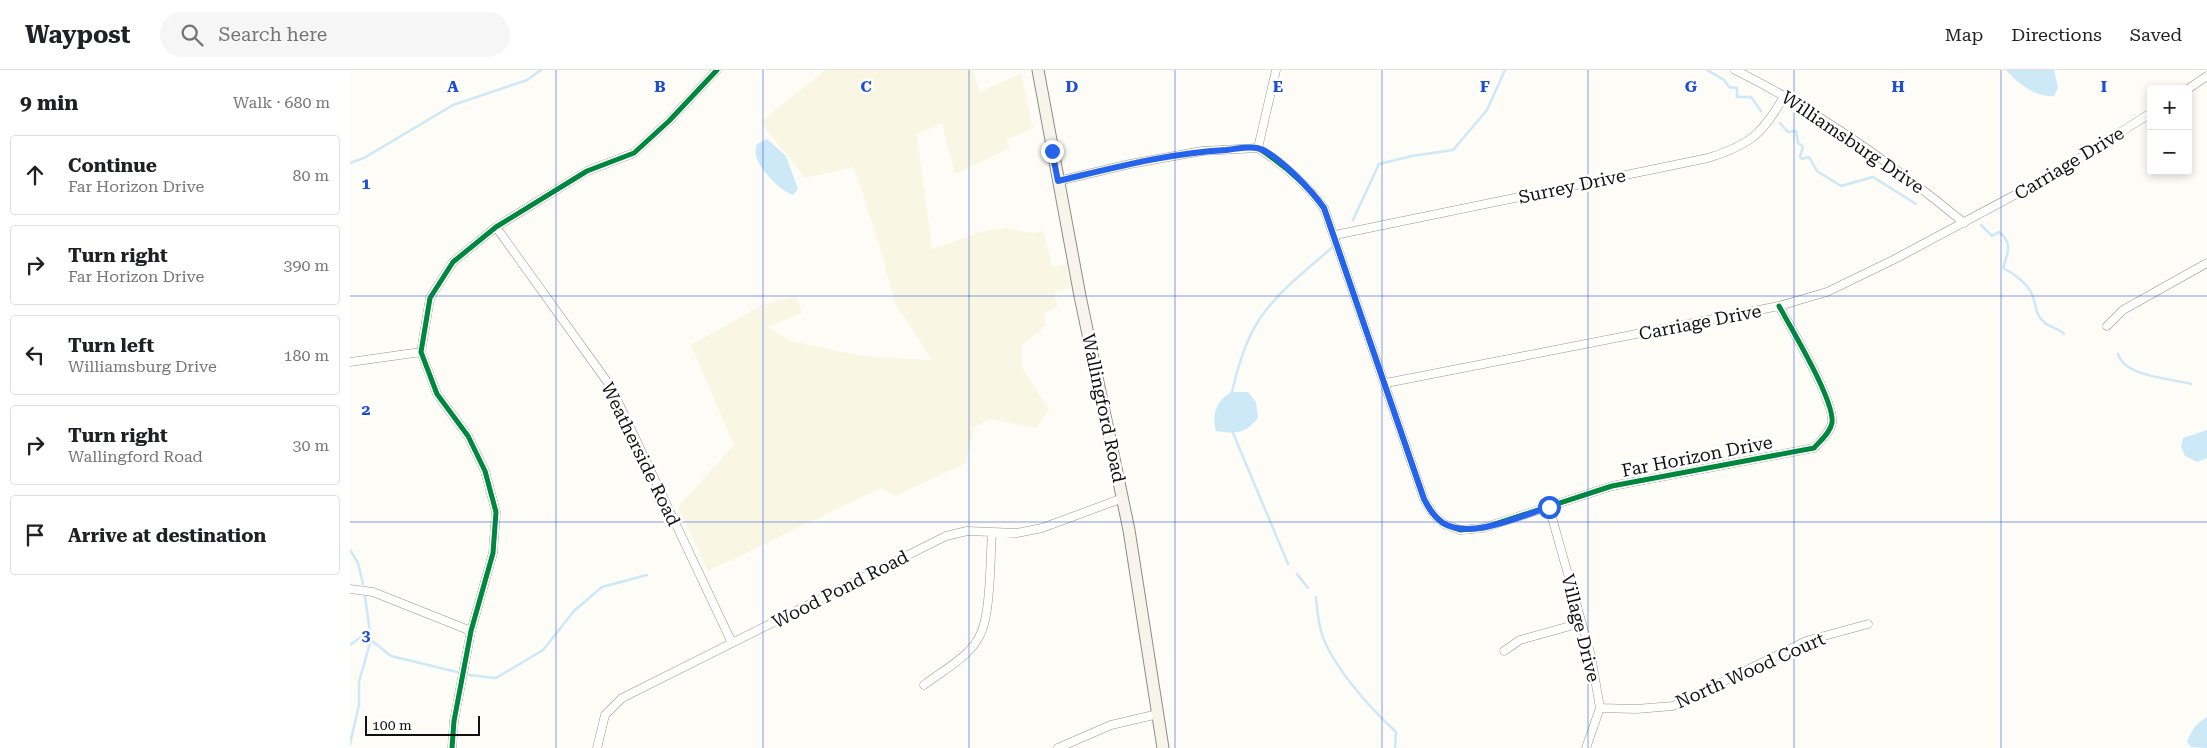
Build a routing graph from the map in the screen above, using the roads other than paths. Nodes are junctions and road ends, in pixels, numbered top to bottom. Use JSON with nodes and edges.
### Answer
{"nodes":[{"id":1,"x":717,"y":70,"type":"edge"},
{"id":2,"x":1038,"y":70,"type":"edge"},
{"id":3,"x":1276,"y":70,"type":"edge"},
{"id":4,"x":1735,"y":70,"type":"edge"},
{"id":5,"x":2207,"y":76,"type":"edge"},
{"id":6,"x":2192,"y":86,"type":"edge"},
{"id":7,"x":1785,"y":95,"type":"junction"},
{"id":8,"x":2147,"y":116,"type":"edge"},
{"id":9,"x":1258,"y":148,"type":"junction"},
{"id":10,"x":1058,"y":181,"type":"junction"},
{"id":11,"x":1964,"y":223,"type":"junction"},
{"id":12,"x":496,"y":227,"type":"junction"},
{"id":13,"x":1335,"y":235,"type":"junction"},
{"id":14,"x":2207,"y":263,"type":"edge"},
{"id":15,"x":1779,"y":306,"type":"junction"},
{"id":16,"x":2107,"y":326,"type":"dead end"},
{"id":17,"x":421,"y":352,"type":"junction"},
{"id":18,"x":350,"y":362,"type":"edge"},
{"id":19,"x":1386,"y":383,"type":"junction"},
{"id":20,"x":1123,"y":498,"type":"junction"},
{"id":21,"x":1549,"y":507,"type":"junction"},
{"id":22,"x":992,"y":533,"type":"junction"},
{"id":23,"x":350,"y":588,"type":"edge"},
{"id":24,"x":1581,"y":623,"type":"junction"},
{"id":25,"x":1868,"y":624,"type":"dead end"},
{"id":26,"x":471,"y":631,"type":"junction"},
{"id":27,"x":732,"y":643,"type":"junction"},
{"id":28,"x":1504,"y":651,"type":"dead end"},
{"id":29,"x":924,"y":685,"type":"dead end"},
{"id":30,"x":1600,"y":708,"type":"junction"},
{"id":31,"x":1158,"y":714,"type":"junction"},
{"id":32,"x":452,"y":748,"type":"edge"},
{"id":33,"x":597,"y":748,"type":"edge"},
{"id":34,"x":1058,"y":748,"type":"edge"},
{"id":35,"x":1163,"y":748,"type":"edge"},
{"id":36,"x":1586,"y":748,"type":"edge"}],
"edges":[{"from":1,"to":12,"type":"street"},
{"from":2,"to":10,"type":"street","name":"Wallingford Road"},
{"from":3,"to":9,"type":"street"},
{"from":4,"to":7,"type":"street","name":"Williamsburg Drive"},
{"from":5,"to":6,"type":"street"},
{"from":7,"to":11,"type":"street","name":"Williamsburg Drive"},
{"from":7,"to":13,"type":"street","name":"Surrey Drive"},
{"from":8,"to":11,"type":"street","name":"Carriage Drive"},
{"from":9,"to":10,"type":"street"},
{"from":9,"to":13,"type":"street","name":"Far Horizon Drive"},
{"from":10,"to":20,"type":"street","name":"Wallingford Road"},
{"from":11,"to":15,"type":"street","name":"Carriage Drive"},
{"from":12,"to":17,"type":"street"},
{"from":12,"to":27,"type":"street","name":"Weatherside Road"},
{"from":13,"to":19,"type":"street","name":"Far Horizon Drive"},
{"from":14,"to":16,"type":"street"},
{"from":15,"to":19,"type":"street","name":"Carriage Drive"},
{"from":15,"to":21,"type":"street","name":"Far Horizon Drive"},
{"from":17,"to":18,"type":"street"},
{"from":17,"to":26,"type":"street"},
{"from":19,"to":21,"type":"street","name":"Far Horizon Drive"},
{"from":20,"to":22,"type":"street","name":"Wood Pond Road"},
{"from":20,"to":31,"type":"street","name":"Wallingford Road"},
{"from":21,"to":24,"type":"street","name":"Village Drive"},
{"from":22,"to":27,"type":"street","name":"Wood Pond Road"},
{"from":22,"to":29,"type":"street"},
{"from":23,"to":26,"type":"street"},
{"from":24,"to":28,"type":"street"},
{"from":24,"to":30,"type":"street","name":"Village Drive"},
{"from":25,"to":30,"type":"street","name":"North Wood Court"},
{"from":26,"to":32,"type":"street"},
{"from":27,"to":33,"type":"street","name":"Wood Pond Road"},
{"from":30,"to":36,"type":"street","name":"Village Drive"},
{"from":31,"to":34,"type":"street"},
{"from":31,"to":35,"type":"street","name":"Wallingford Road"}]}
